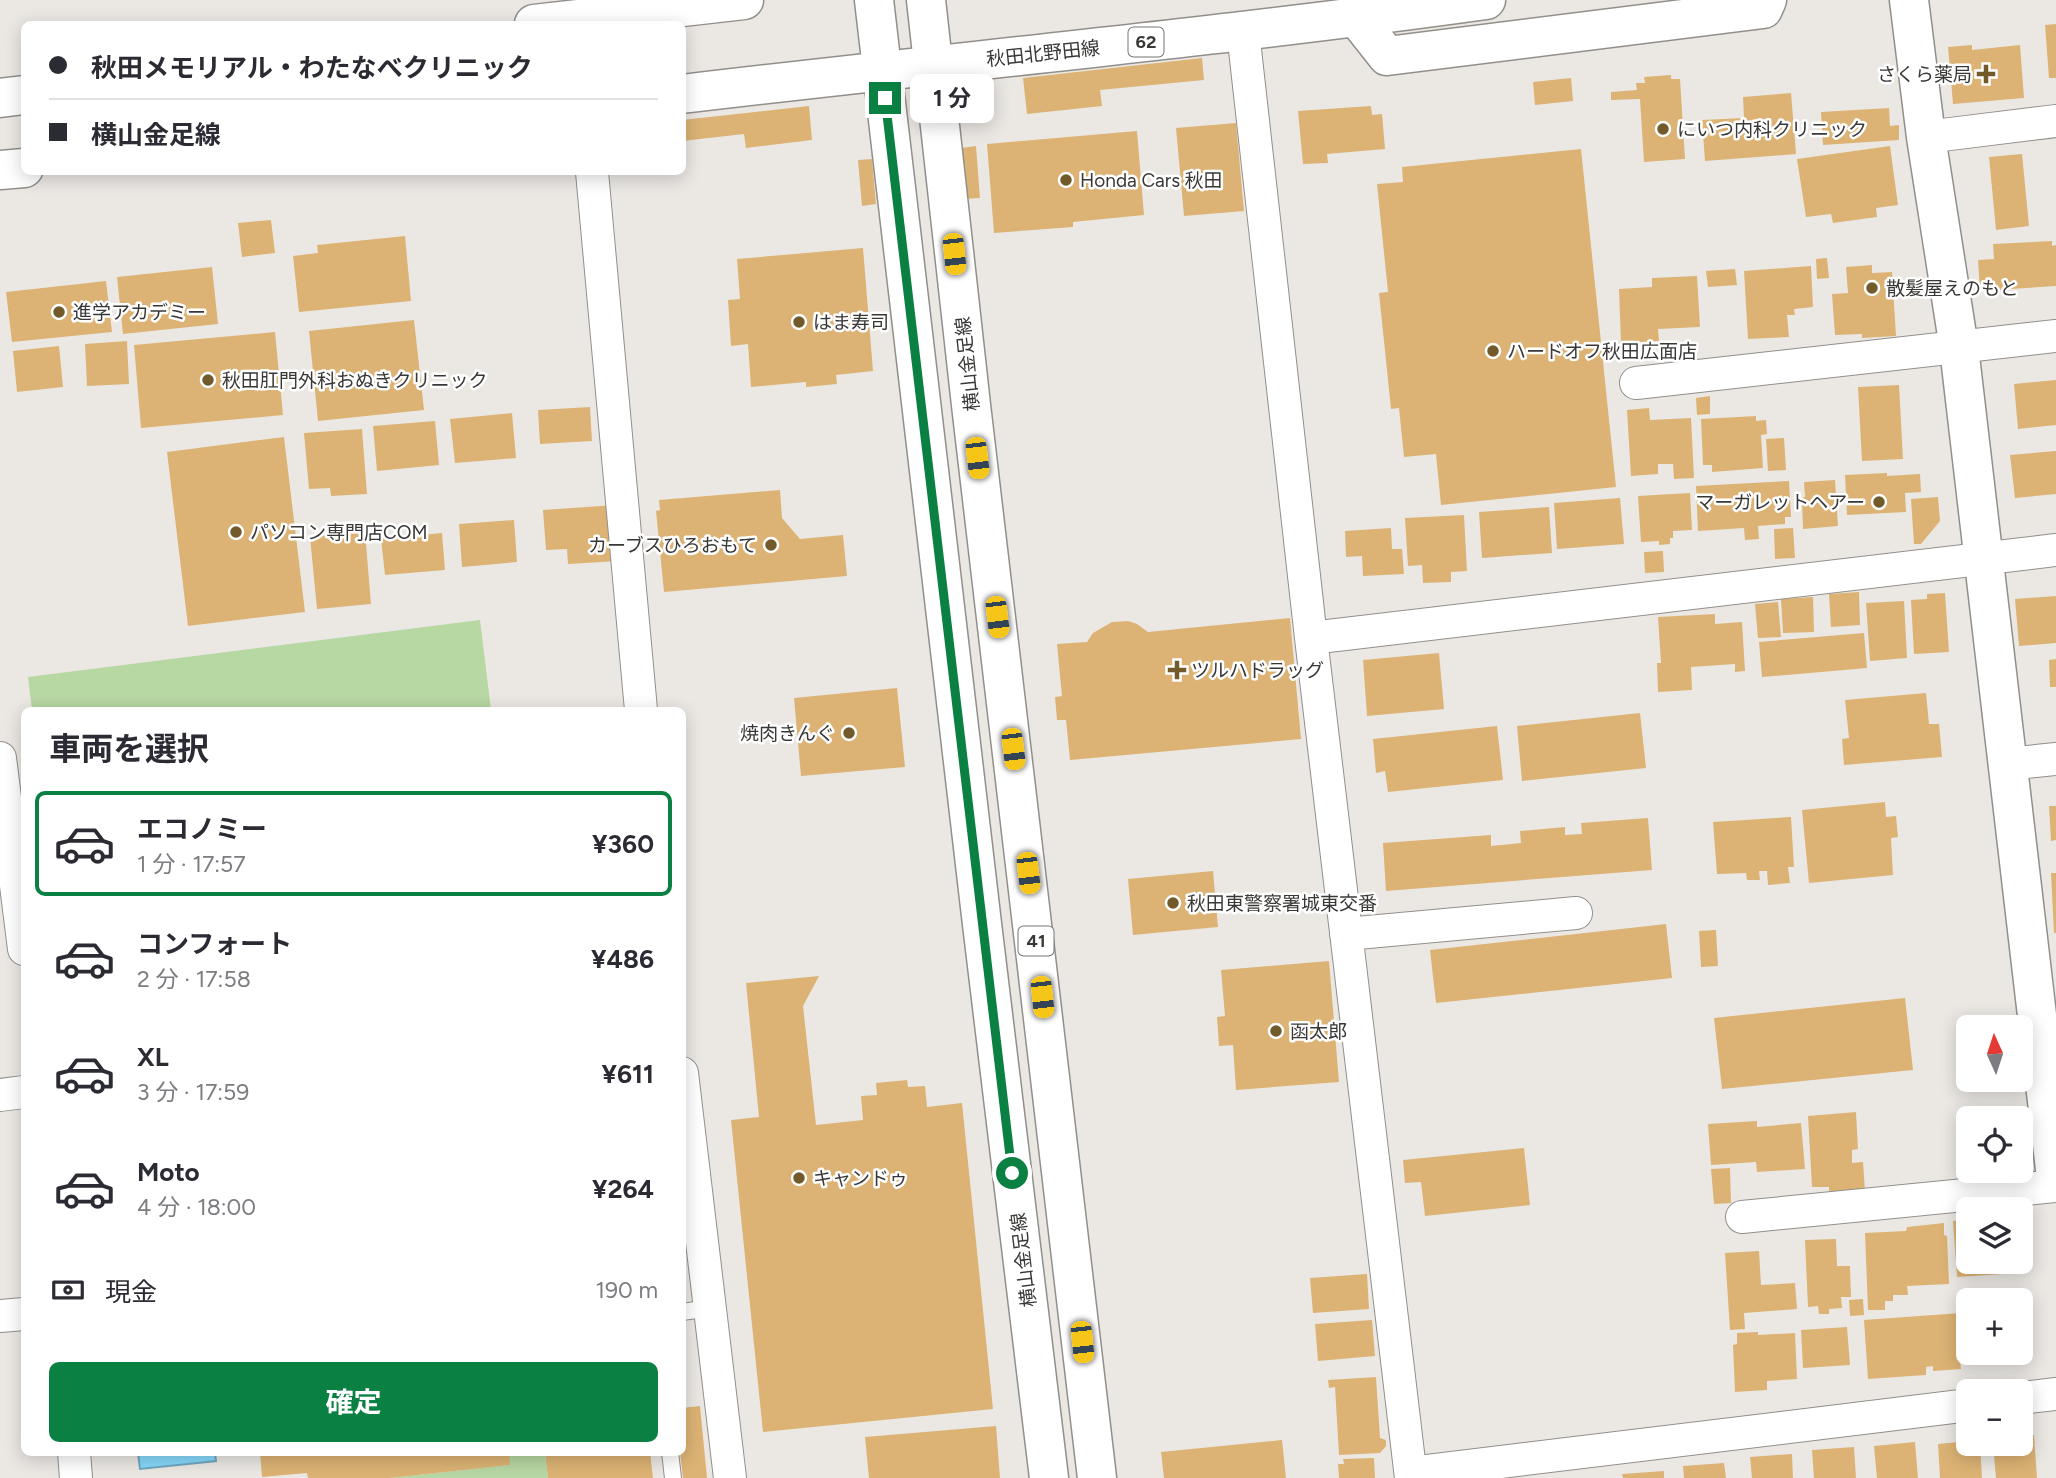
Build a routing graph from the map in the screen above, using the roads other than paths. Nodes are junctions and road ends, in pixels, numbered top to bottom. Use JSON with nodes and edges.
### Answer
{"nodes":[{"id":1,"x":744,"y":0,"type":"edge"},
{"id":2,"x":874,"y":0,"type":"edge"},
{"id":3,"x":926,"y":0,"type":"edge"},
{"id":4,"x":1486,"y":0,"type":"edge"},
{"id":5,"x":1767,"y":0,"type":"edge"},
{"id":6,"x":1909,"y":0,"type":"edge"},
{"id":7,"x":573,"y":10,"type":"edge"},
{"id":8,"x":1357,"y":18,"type":"junction"},
{"id":9,"x":542,"y":21,"type":"edge"},
{"id":10,"x":1243,"y":32,"type":"junction"},
{"id":11,"x":934,"y":64,"type":"junction"},
{"id":12,"x":881,"y":70,"type":"junction"},
{"id":13,"x":686,"y":94,"type":"edge"},
{"id":14,"x":21,"y":95,"type":"edge"},
{"id":15,"x":0,"y":98,"type":"edge"},
{"id":16,"x":2056,"y":121,"type":"edge"},
{"id":17,"x":1926,"y":137,"type":"junction"},
{"id":18,"x":21,"y":168,"type":"edge"},
{"id":19,"x":0,"y":170,"type":"edge"},
{"id":20,"x":592,"y":175,"type":"edge"},
{"id":21,"x":2056,"y":336,"type":"edge"},
{"id":22,"x":1959,"y":348,"type":"junction"},
{"id":23,"x":1636,"y":383,"type":"dead end"},
{"id":24,"x":2056,"y":550,"type":"edge"},
{"id":25,"x":1983,"y":559,"type":"junction"},
{"id":26,"x":1311,"y":638,"type":"junction"},
{"id":27,"x":641,"y":707,"type":"edge"},
{"id":28,"x":0,"y":758,"type":"edge"},
{"id":29,"x":2056,"y":759,"type":"edge"},
{"id":30,"x":2007,"y":764,"type":"junction"},
{"id":31,"x":10,"y":904,"type":"edge"},
{"id":32,"x":1576,"y":913,"type":"dead end"},
{"id":33,"x":1033,"y":918,"type":"junction"},
{"id":34,"x":982,"y":924,"type":"junction"},
{"id":35,"x":1346,"y":934,"type":"junction"},
{"id":36,"x":21,"y":939,"type":"edge"},
{"id":37,"x":2044,"y":977,"type":"edge"},
{"id":38,"x":21,"y":1092,"type":"edge"},
{"id":39,"x":0,"y":1095,"type":"edge"},
{"id":40,"x":686,"y":1141,"type":"edge"},
{"id":41,"x":2056,"y":1178,"type":"edge"},
{"id":42,"x":2056,"y":1186,"type":"edge"},
{"id":43,"x":1742,"y":1217,"type":"dead end"},
{"id":44,"x":696,"y":1310,"type":"edge"},
{"id":45,"x":21,"y":1314,"type":"edge"},
{"id":46,"x":0,"y":1317,"type":"edge"},
{"id":47,"x":2056,"y":1394,"type":"edge"},
{"id":48,"x":2033,"y":1397,"type":"edge"},
{"id":49,"x":1956,"y":1407,"type":"edge"},
{"id":50,"x":74,"y":1456,"type":"edge"},
{"id":51,"x":670,"y":1456,"type":"edge"},
{"id":52,"x":1411,"y":1476,"type":"edge"},
{"id":53,"x":76,"y":1478,"type":"edge"},
{"id":54,"x":673,"y":1478,"type":"edge"},
{"id":55,"x":730,"y":1478,"type":"edge"},
{"id":56,"x":1049,"y":1478,"type":"edge"},
{"id":57,"x":1097,"y":1478,"type":"edge"}],
"edges":[{"from":1,"to":7,"type":"main road"},
{"from":2,"to":12,"type":"main road","name":"横山金足線"},
{"from":3,"to":11,"type":"main road","name":"横山金足線","number":"41"},
{"from":4,"to":8,"type":"main road","name":"秋田北野田線","number":"62"},
{"from":5,"to":8,"type":"main road"},
{"from":6,"to":17,"type":"main road"},
{"from":7,"to":9,"type":"main road"},
{"from":8,"to":10,"type":"main road","name":"秋田北野田線","number":"62"},
{"from":10,"to":11,"type":"main road","name":"秋田北野田線","number":"62"},
{"from":10,"to":26,"type":"street"},
{"from":11,"to":12,"type":"main road","name":"秋田北野田線","number":"62"},
{"from":11,"to":33,"type":"main road","name":"横山金足線","number":"41"},
{"from":12,"to":13,"type":"main road","name":"秋田北野田線","number":"62"},
{"from":12,"to":34,"type":"main road","name":"横山金足線"},
{"from":14,"to":15,"type":"main road"},
{"from":16,"to":17,"type":"street"},
{"from":17,"to":22,"type":"main road"},
{"from":18,"to":19,"type":"main road"},
{"from":20,"to":27,"type":"street"},
{"from":21,"to":22,"type":"street"},
{"from":22,"to":23,"type":"street"},
{"from":22,"to":25,"type":"main road"},
{"from":24,"to":25,"type":"street"},
{"from":25,"to":26,"type":"street"},
{"from":25,"to":30,"type":"main road"},
{"from":26,"to":35,"type":"street"},
{"from":28,"to":31,"type":"street"},
{"from":29,"to":30,"type":"street"},
{"from":30,"to":37,"type":"main road"},
{"from":31,"to":36,"type":"street"},
{"from":32,"to":35,"type":"street"},
{"from":33,"to":34,"type":"main road"},
{"from":33,"to":57,"type":"main road","name":"横山金足線","number":"41"},
{"from":34,"to":56,"type":"main road","name":"横山金足線"},
{"from":35,"to":52,"type":"street"},
{"from":37,"to":41,"type":"main road"},
{"from":38,"to":39,"type":"street"},
{"from":40,"to":44,"type":"street"},
{"from":42,"to":43,"type":"street"},
{"from":44,"to":55,"type":"street"},
{"from":45,"to":46,"type":"street"},
{"from":47,"to":48,"type":"street"},
{"from":49,"to":52,"type":"street"},
{"from":50,"to":53,"type":"street"},
{"from":51,"to":54,"type":"lane"}]}
